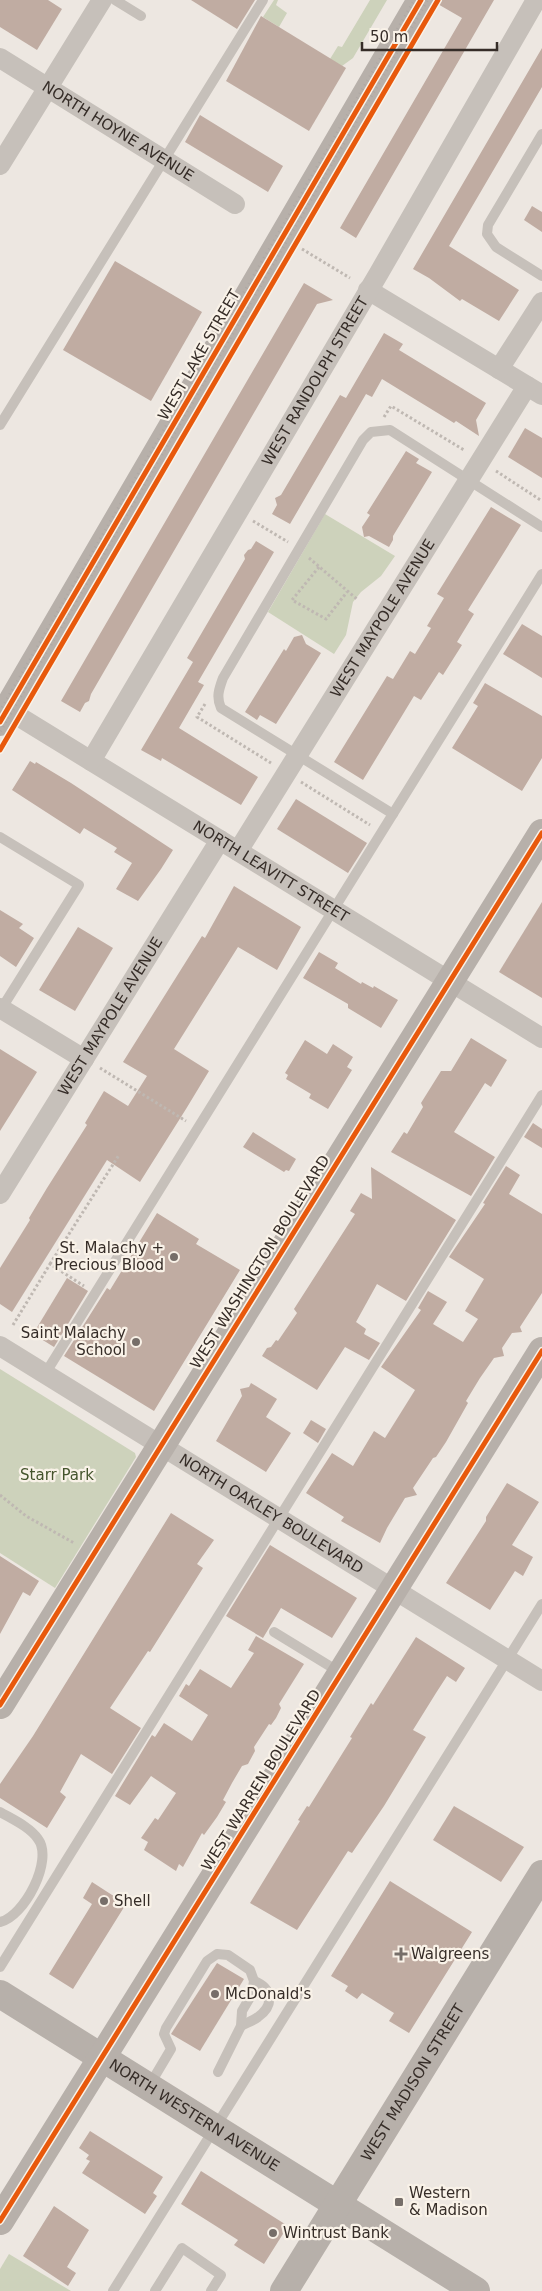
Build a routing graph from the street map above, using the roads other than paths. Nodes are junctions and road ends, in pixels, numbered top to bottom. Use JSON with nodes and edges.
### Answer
{"nodes":[{"id":1,"x":102,"y":0,"type":"edge"},
{"id":2,"x":115,"y":0,"type":"edge"},
{"id":3,"x":263,"y":0,"type":"edge"},
{"id":4,"x":421,"y":0,"type":"edge"},
{"id":5,"x":536,"y":0,"type":"edge"},
{"id":6,"x":141,"y":16,"type":"dead end"},
{"id":7,"x":0,"y":58,"type":"edge"},
{"id":8,"x":48,"y":88,"type":"junction"},
{"id":9,"x":542,"y":134,"type":"edge"},
{"id":10,"x":164,"y":160,"type":"junction"},
{"id":11,"x":0,"y":165,"type":"edge"},
{"id":12,"x":235,"y":204,"type":"dead end"},
{"id":13,"x":542,"y":276,"type":"edge"},
{"id":14,"x":368,"y":290,"type":"junction"},
{"id":15,"x":542,"y":302,"type":"edge"},
{"id":16,"x":499,"y":369,"type":"junction"},
{"id":17,"x":534,"y":390,"type":"edge"},
{"id":18,"x":0,"y":425,"type":"edge"},
{"id":19,"x":468,"y":479,"type":"junction"},
{"id":20,"x":542,"y":527,"type":"edge"},
{"id":21,"x":542,"y":574,"type":"edge"},
{"id":22,"x":2,"y":712,"type":"edge"},
{"id":23,"x":298,"y":755,"type":"junction"},
{"id":24,"x":91,"y":761,"type":"junction"},
{"id":25,"x":393,"y":814,"type":"junction"},
{"id":26,"x":542,"y":833,"type":"edge"},
{"id":27,"x":0,"y":837,"type":"edge"},
{"id":28,"x":220,"y":840,"type":"junction"},
{"id":29,"x":238,"y":852,"type":"junction"},
{"id":30,"x":333,"y":910,"type":"junction"},
{"id":31,"x":450,"y":982,"type":"junction"},
{"id":32,"x":0,"y":1009,"type":"edge"},
{"id":33,"x":542,"y":1038,"type":"edge"},
{"id":34,"x":84,"y":1060,"type":"junction"},
{"id":35,"x":542,"y":1095,"type":"edge"},
{"id":36,"x":0,"y":1194,"type":"edge"},
{"id":37,"x":0,"y":1346,"type":"edge"},
{"id":38,"x":542,"y":1351,"type":"edge"},
{"id":39,"x":45,"y":1374,"type":"junction"},
{"id":40,"x":161,"y":1446,"type":"junction"},
{"id":41,"x":279,"y":1518,"type":"junction"},
{"id":42,"x":394,"y":1590,"type":"junction"},
{"id":43,"x":542,"y":1604,"type":"edge"},
{"id":44,"x":274,"y":1632,"type":"dead end"},
{"id":45,"x":508,"y":1659,"type":"junction"},
{"id":46,"x":342,"y":1673,"type":"junction"},
{"id":47,"x":542,"y":1681,"type":"edge"},
{"id":48,"x":0,"y":1705,"type":"edge"},
{"id":49,"x":0,"y":1812,"type":"edge"},
{"id":50,"x":542,"y":1874,"type":"edge"},
{"id":51,"x":0,"y":1922,"type":"edge"},
{"id":52,"x":0,"y":1967,"type":"edge"},
{"id":53,"x":254,"y":1981,"type":"junction"},
{"id":54,"x":0,"y":1994,"type":"edge"},
{"id":55,"x":241,"y":2026,"type":"junction"},
{"id":56,"x":102,"y":2058,"type":"junction"},
{"id":57,"x":218,"y":2072,"type":"dead end"},
{"id":58,"x":148,"y":2087,"type":"junction"},
{"id":59,"x":215,"y":2128,"type":"junction"},
{"id":60,"x":338,"y":2205,"type":"junction"},
{"id":61,"x":0,"y":2221,"type":"edge"},
{"id":62,"x":460,"y":2284,"type":"edge"},
{"id":63,"x":113,"y":2291,"type":"edge"},
{"id":64,"x":155,"y":2291,"type":"edge"},
{"id":65,"x":211,"y":2291,"type":"edge"},
{"id":66,"x":284,"y":2291,"type":"edge"}],
"edges":[{"from":1,"to":8,"type":"street"},
{"from":2,"to":6,"type":"lane"},
{"from":3,"to":10,"type":"lane"},
{"from":4,"to":22,"type":"street","name":"WEST LAKE STREET"},
{"from":5,"to":14,"type":"street","name":"WEST RANDOLPH STREET"},
{"from":7,"to":8,"type":"street","name":"NORTH HOYNE AVENUE"},
{"from":8,"to":10,"type":"street","name":"NORTH HOYNE AVENUE"},
{"from":8,"to":11,"type":"street"},
{"from":9,"to":13,"type":"lane"},
{"from":10,"to":12,"type":"street","name":"NORTH HOYNE AVENUE"},
{"from":10,"to":18,"type":"lane"},
{"from":14,"to":16,"type":"street"},
{"from":14,"to":24,"type":"street","name":"WEST RANDOLPH STREET"},
{"from":15,"to":16,"type":"street"},
{"from":16,"to":17,"type":"street"},
{"from":17,"to":19,"type":"street","name":"WEST MAYPOLE AVENUE"},
{"from":19,"to":20,"type":"lane"},
{"from":19,"to":23,"type":"street","name":"WEST MAYPOLE AVENUE"},
{"from":19,"to":23,"type":"lane"},
{"from":21,"to":25,"type":"lane"},
{"from":22,"to":24,"type":"street","name":"NORTH LEAVITT STREET"},
{"from":23,"to":25,"type":"lane"},
{"from":23,"to":29,"type":"street","name":"WEST MAYPOLE AVENUE"},
{"from":24,"to":28,"type":"street","name":"NORTH LEAVITT STREET"},
{"from":25,"to":30,"type":"lane"},
{"from":26,"to":31,"type":"street","name":"WEST WASHINGTON BOULEVARD"},
{"from":27,"to":32,"type":"lane"},
{"from":28,"to":29,"type":"street","name":"NORTH LEAVITT STREET"},
{"from":28,"to":34,"type":"street","name":"WEST MAYPOLE AVENUE"},
{"from":29,"to":30,"type":"street","name":"NORTH LEAVITT STREET"},
{"from":30,"to":31,"type":"street","name":"NORTH LEAVITT STREET"},
{"from":30,"to":39,"type":"lane"},
{"from":31,"to":33,"type":"street","name":"NORTH LEAVITT STREET"},
{"from":31,"to":40,"type":"street","name":"WEST WASHINGTON BOULEVARD"},
{"from":32,"to":34,"type":"street"},
{"from":34,"to":36,"type":"street","name":"WEST MAYPOLE AVENUE"},
{"from":35,"to":41,"type":"lane"},
{"from":37,"to":39,"type":"street","name":"NORTH OAKLEY BOULEVARD"},
{"from":38,"to":42,"type":"street","name":"WEST WARREN BOULEVARD"},
{"from":39,"to":40,"type":"street","name":"NORTH OAKLEY BOULEVARD"},
{"from":40,"to":41,"type":"street","name":"NORTH OAKLEY BOULEVARD"},
{"from":40,"to":48,"type":"street","name":"WEST WASHINGTON BOULEVARD"},
{"from":41,"to":42,"type":"street","name":"NORTH OAKLEY BOULEVARD"},
{"from":41,"to":52,"type":"lane"},
{"from":42,"to":45,"type":"street","name":"NORTH OAKLEY BOULEVARD"},
{"from":42,"to":46,"type":"street","name":"WEST WARREN BOULEVARD"},
{"from":43,"to":45,"type":"lane"},
{"from":44,"to":46,"type":"lane"},
{"from":45,"to":47,"type":"street","name":"NORTH OAKLEY BOULEVARD"},
{"from":45,"to":59,"type":"lane"},
{"from":46,"to":56,"type":"street","name":"WEST WARREN BOULEVARD"},
{"from":49,"to":51,"type":"lane"},
{"from":50,"to":60,"type":"street","name":"WEST MADISON STREET"},
{"from":53,"to":55,"type":"lane"},
{"from":53,"to":55,"type":"lane"},
{"from":53,"to":58,"type":"lane"},
{"from":54,"to":56,"type":"street","name":"NORTH WESTERN AVENUE"},
{"from":55,"to":57,"type":"lane"},
{"from":56,"to":58,"type":"street","name":"NORTH WESTERN AVENUE"},
{"from":56,"to":61,"type":"street","name":"WEST WARREN BOULEVARD"},
{"from":58,"to":59,"type":"street","name":"NORTH WESTERN AVENUE"},
{"from":59,"to":60,"type":"street","name":"NORTH WESTERN AVENUE"},
{"from":59,"to":63,"type":"lane"},
{"from":60,"to":62,"type":"street","name":"NORTH WESTERN AVENUE"},
{"from":60,"to":66,"type":"street","name":"WEST MADISON STREET"},
{"from":64,"to":65,"type":"lane"}]}
